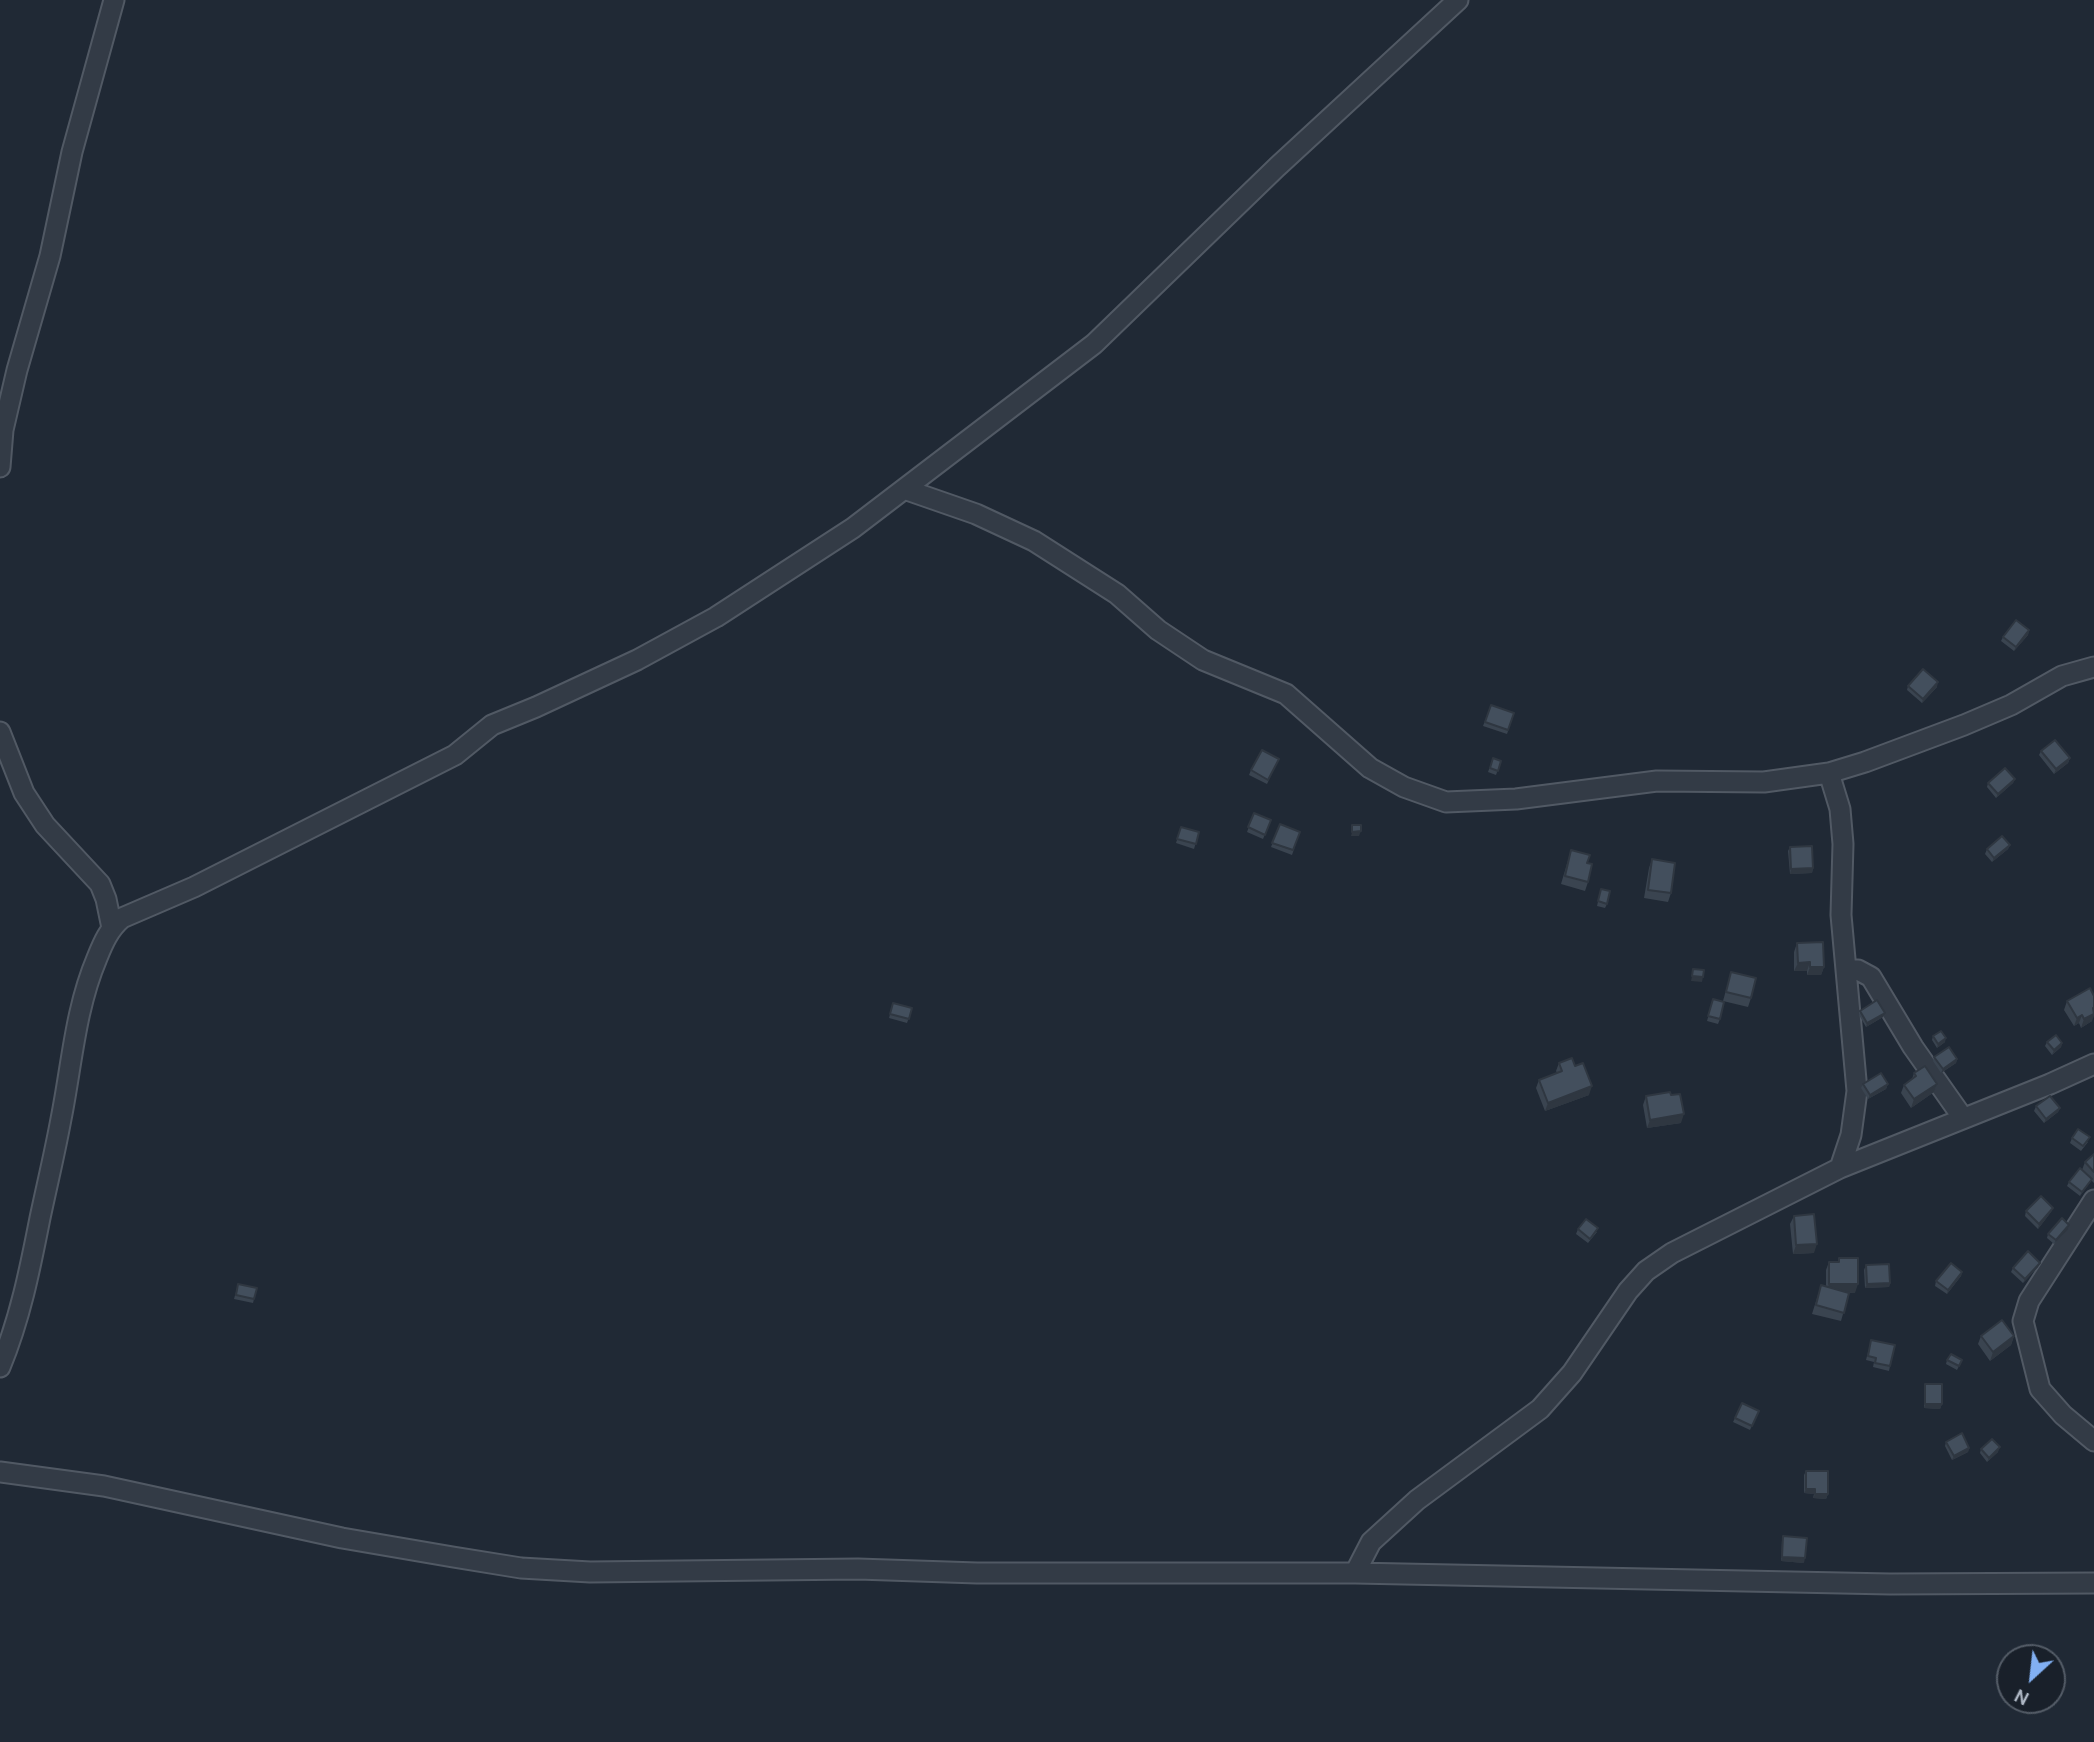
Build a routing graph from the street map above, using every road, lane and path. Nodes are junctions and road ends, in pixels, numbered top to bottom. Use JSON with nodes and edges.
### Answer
{"nodes":[{"id":1,"x":114,"y":0,"type":"edge"},
{"id":2,"x":1458,"y":0,"type":"edge"},
{"id":3,"x":0,"y":467,"type":"edge"},
{"id":4,"x":904,"y":489,"type":"junction"},
{"id":5,"x":2094,"y":667,"type":"edge"},
{"id":6,"x":0,"y":732,"type":"edge"},
{"id":7,"x":1829,"y":773,"type":"junction"},
{"id":8,"x":112,"y":928,"type":"junction"},
{"id":9,"x":1847,"y":970,"type":"junction"},
{"id":10,"x":2094,"y":1064,"type":"edge"},
{"id":11,"x":1964,"y":1118,"type":"junction"},
{"id":12,"x":1840,"y":1168,"type":"junction"},
{"id":13,"x":2094,"y":1200,"type":"edge"},
{"id":14,"x":0,"y":1367,"type":"edge"},
{"id":15,"x":2094,"y":1441,"type":"edge"},
{"id":16,"x":0,"y":1472,"type":"edge"},
{"id":17,"x":1355,"y":1573,"type":"junction"},
{"id":18,"x":2094,"y":1583,"type":"edge"}],
"edges":[{"from":1,"to":3,"type":"street"},
{"from":2,"to":4,"type":"street"},
{"from":4,"to":7,"type":"street"},
{"from":4,"to":8,"type":"street"},
{"from":5,"to":7,"type":"street"},
{"from":6,"to":8,"type":"street"},
{"from":7,"to":9,"type":"street"},
{"from":8,"to":14,"type":"street"},
{"from":9,"to":11,"type":"street"},
{"from":9,"to":12,"type":"street"},
{"from":10,"to":11,"type":"street"},
{"from":11,"to":12,"type":"street"},
{"from":12,"to":17,"type":"street"},
{"from":13,"to":15,"type":"street"},
{"from":16,"to":17,"type":"street"},
{"from":17,"to":18,"type":"street"}]}
